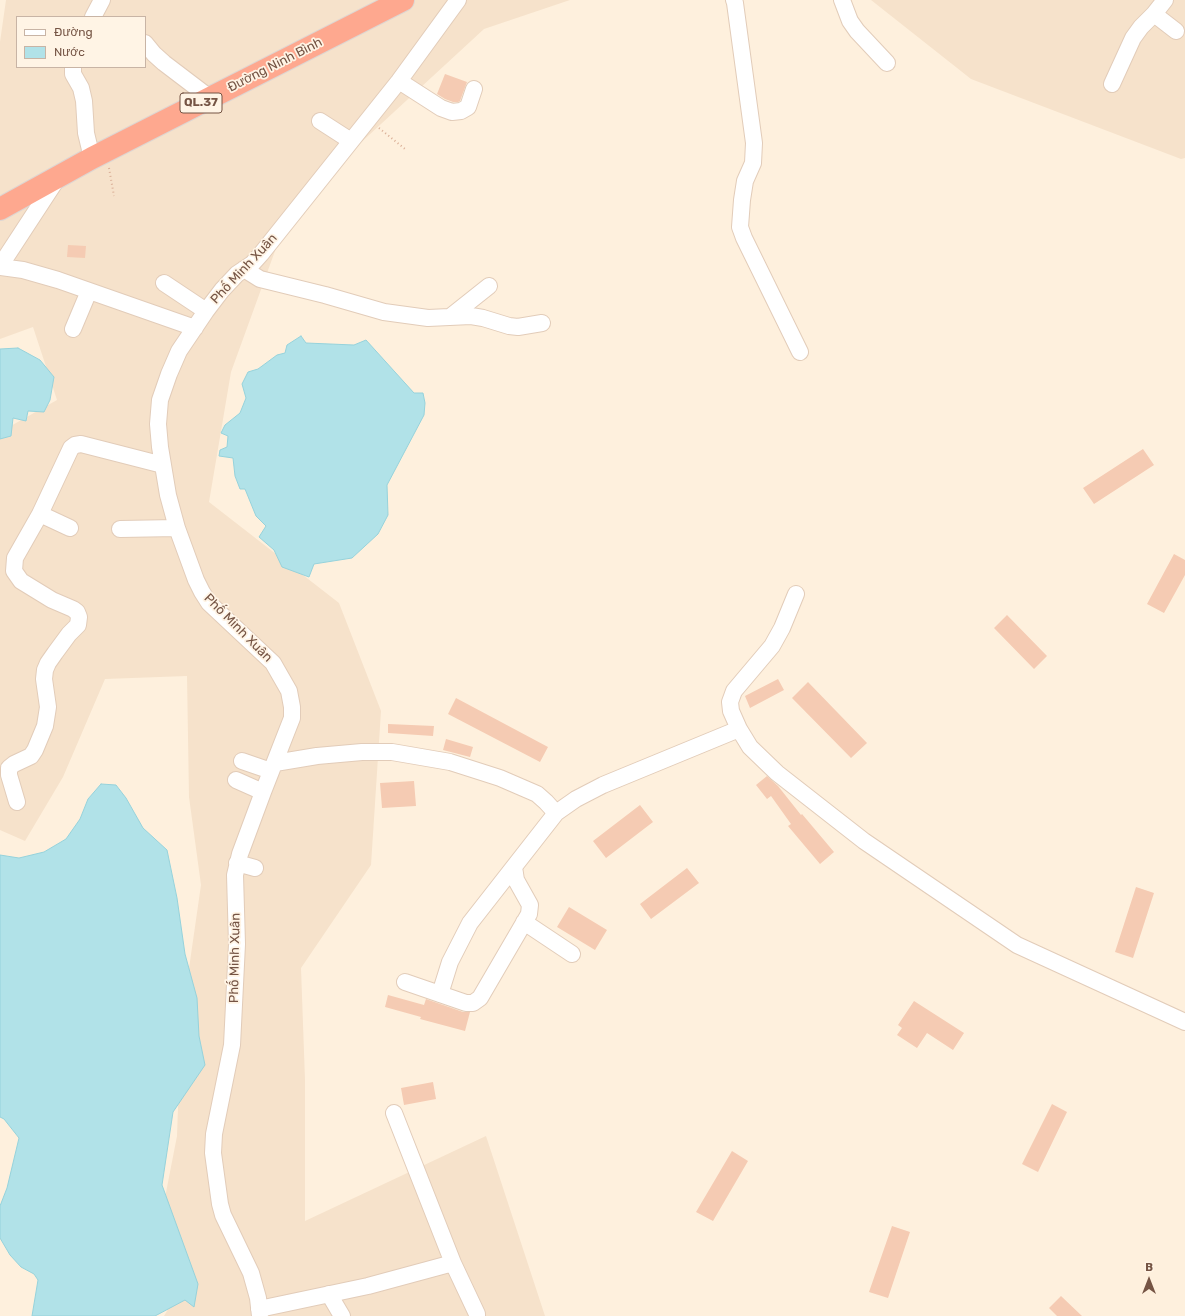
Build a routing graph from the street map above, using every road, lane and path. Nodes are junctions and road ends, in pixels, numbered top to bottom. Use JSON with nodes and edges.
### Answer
{"nodes":[{"id":1,"x":102,"y":0,"type":"edge"},
{"id":2,"x":403,"y":0,"type":"edge"},
{"id":3,"x":458,"y":0,"type":"edge"},
{"id":4,"x":734,"y":0,"type":"edge"},
{"id":5,"x":842,"y":0,"type":"edge"},
{"id":6,"x":1165,"y":0,"type":"edge"},
{"id":7,"x":1154,"y":14,"type":"junction"},
{"id":8,"x":94,"y":16,"type":"edge"},
{"id":9,"x":1176,"y":31,"type":"dead end"},
{"id":10,"x":146,"y":45,"type":"edge"},
{"id":11,"x":887,"y":63,"type":"dead end"},
{"id":12,"x":73,"y":68,"type":"edge"},
{"id":13,"x":399,"y":81,"type":"junction"},
{"id":14,"x":1112,"y":84,"type":"dead end"},
{"id":15,"x":474,"y":89,"type":"dead end"},
{"id":16,"x":210,"y":98,"type":"junction"},
{"id":17,"x":368,"y":120,"type":"junction"},
{"id":18,"x":320,"y":121,"type":"dead end"},
{"id":19,"x":351,"y":141,"type":"junction"},
{"id":20,"x":405,"y":149,"type":"dead end"},
{"id":21,"x":99,"y":155,"type":"junction"},
{"id":22,"x":59,"y":175,"type":"junction"},
{"id":23,"x":114,"y":196,"type":"dead end"},
{"id":24,"x":0,"y":209,"type":"edge"},
{"id":25,"x":1,"y":267,"type":"edge"},
{"id":26,"x":244,"y":269,"type":"junction"},
{"id":27,"x":164,"y":283,"type":"dead end"},
{"id":28,"x":489,"y":286,"type":"dead end"},
{"id":29,"x":88,"y":291,"type":"junction"},
{"id":30,"x":206,"y":310,"type":"junction"},
{"id":31,"x":450,"y":317,"type":"junction"},
{"id":32,"x":542,"y":323,"type":"dead end"},
{"id":33,"x":195,"y":328,"type":"junction"},
{"id":34,"x":73,"y":329,"type":"dead end"},
{"id":35,"x":800,"y":352,"type":"dead end"},
{"id":36,"x":162,"y":465,"type":"junction"},
{"id":37,"x":40,"y":514,"type":"junction"},
{"id":38,"x":70,"y":528,"type":"dead end"},
{"id":39,"x":177,"y":528,"type":"junction"},
{"id":40,"x":120,"y":529,"type":"dead end"},
{"id":41,"x":796,"y":594,"type":"dead end"},
{"id":42,"x":739,"y":729,"type":"junction"},
{"id":43,"x":242,"y":761,"type":"dead end"},
{"id":44,"x":273,"y":767,"type":"junction"},
{"id":45,"x":236,"y":780,"type":"dead end"},
{"id":46,"x":262,"y":792,"type":"junction"},
{"id":47,"x":17,"y":802,"type":"dead end"},
{"id":48,"x":556,"y":813,"type":"junction"},
{"id":49,"x":237,"y":863,"type":"junction"},
{"id":50,"x":514,"y":867,"type":"junction"},
{"id":51,"x":255,"y":868,"type":"dead end"},
{"id":52,"x":524,"y":922,"type":"junction"},
{"id":53,"x":572,"y":954,"type":"dead end"},
{"id":54,"x":405,"y":982,"type":"dead end"},
{"id":55,"x":440,"y":994,"type":"junction"},
{"id":56,"x":1185,"y":1022,"type":"edge"},
{"id":57,"x":394,"y":1113,"type":"dead end"},
{"id":58,"x":453,"y":1263,"type":"junction"},
{"id":59,"x":329,"y":1294,"type":"junction"},
{"id":60,"x":260,"y":1312,"type":"edge"},
{"id":61,"x":342,"y":1316,"type":"edge"},
{"id":62,"x":476,"y":1316,"type":"edge"}],
"edges":[{"from":1,"to":8,"type":"street"},
{"from":2,"to":16,"type":"highway","name":"Đường Ninh Bình","number":"QL.37"},
{"from":3,"to":13,"type":"street","name":"Phố Minh Xuân"},
{"from":4,"to":35,"type":"street"},
{"from":5,"to":11,"type":"street"},
{"from":6,"to":7,"type":"street"},
{"from":7,"to":9,"type":"street"},
{"from":7,"to":14,"type":"street"},
{"from":10,"to":16,"type":"street"},
{"from":12,"to":21,"type":"street"},
{"from":13,"to":15,"type":"street"},
{"from":13,"to":17,"type":"street","name":"Phố Minh Xuân"},
{"from":16,"to":21,"type":"highway","name":"Đường Ninh Bình","number":"QL.37"},
{"from":17,"to":19,"type":"street","name":"Phố Minh Xuân"},
{"from":17,"to":20,"type":"path"},
{"from":18,"to":19,"type":"street"},
{"from":19,"to":26,"type":"street","name":"Phố Minh Xuân"},
{"from":21,"to":22,"type":"highway","name":"Đường Ninh Bình","number":"QL.37"},
{"from":21,"to":23,"type":"path"},
{"from":22,"to":24,"type":"highway","name":"Đường Ninh Bình","number":"QL.37"},
{"from":22,"to":25,"type":"street"},
{"from":25,"to":29,"type":"street"},
{"from":26,"to":30,"type":"street","name":"Phố Minh Xuân"},
{"from":26,"to":31,"type":"street"},
{"from":27,"to":30,"type":"street"},
{"from":28,"to":31,"type":"street"},
{"from":29,"to":33,"type":"street"},
{"from":29,"to":34,"type":"street"},
{"from":30,"to":33,"type":"street","name":"Phố Minh Xuân"},
{"from":31,"to":32,"type":"street"},
{"from":33,"to":36,"type":"street","name":"Phố Minh Xuân"},
{"from":36,"to":37,"type":"street"},
{"from":36,"to":39,"type":"street","name":"Phố Minh Xuân"},
{"from":37,"to":38,"type":"street"},
{"from":37,"to":47,"type":"street"},
{"from":39,"to":40,"type":"street"},
{"from":39,"to":44,"type":"street","name":"Phố Minh Xuân"},
{"from":41,"to":42,"type":"street"},
{"from":42,"to":48,"type":"street"},
{"from":42,"to":56,"type":"street"},
{"from":43,"to":44,"type":"street"},
{"from":44,"to":46,"type":"street","name":"Phố Minh Xuân"},
{"from":44,"to":48,"type":"street"},
{"from":45,"to":46,"type":"street"},
{"from":46,"to":49,"type":"street","name":"Phố Minh Xuân"},
{"from":48,"to":50,"type":"street"},
{"from":49,"to":51,"type":"street"},
{"from":49,"to":60,"type":"street","name":"Phố Minh Xuân"},
{"from":50,"to":52,"type":"street"},
{"from":50,"to":55,"type":"street"},
{"from":52,"to":53,"type":"street"},
{"from":52,"to":55,"type":"street"},
{"from":54,"to":55,"type":"street"},
{"from":57,"to":58,"type":"street"},
{"from":58,"to":59,"type":"street"},
{"from":58,"to":62,"type":"street"},
{"from":59,"to":60,"type":"street"},
{"from":59,"to":61,"type":"street"}]}
